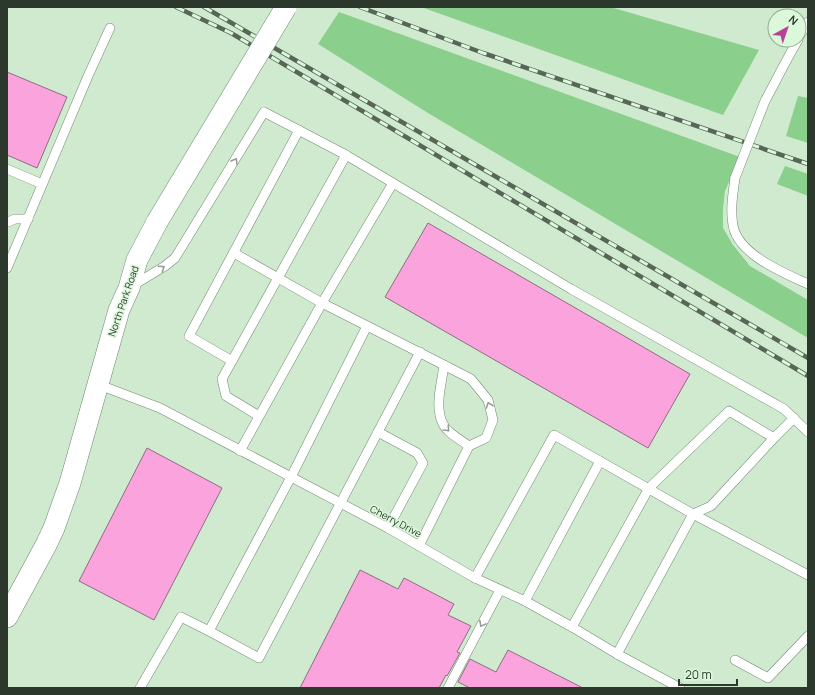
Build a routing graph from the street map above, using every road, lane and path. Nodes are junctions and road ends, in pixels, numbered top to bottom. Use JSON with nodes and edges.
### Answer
{"nodes":[{"id":1,"x":286,"y":7,"type":"edge"},
{"id":2,"x":110,"y":28,"type":"dead end"},
{"id":3,"x":793,"y":48,"type":"edge"},
{"id":4,"x":299,"y":130,"type":"junction"},
{"id":5,"x":346,"y":155,"type":"junction"},
{"id":6,"x":7,"y":169,"type":"edge"},
{"id":7,"x":393,"y":183,"type":"junction"},
{"id":8,"x":42,"y":184,"type":"junction"},
{"id":9,"x":28,"y":218,"type":"junction"},
{"id":10,"x":8,"y":222,"type":"edge"},
{"id":11,"x":234,"y":253,"type":"junction"},
{"id":12,"x":7,"y":268,"type":"edge"},
{"id":13,"x":278,"y":278,"type":"junction"},
{"id":14,"x":808,"y":284,"type":"edge"},
{"id":15,"x":129,"y":288,"type":"junction"},
{"id":16,"x":322,"y":303,"type":"junction"},
{"id":17,"x":367,"y":326,"type":"junction"},
{"id":18,"x":420,"y":352,"type":"junction"},
{"id":19,"x":232,"y":361,"type":"junction"},
{"id":20,"x":444,"y":364,"type":"junction"},
{"id":21,"x":97,"y":384,"type":"junction"},
{"id":22,"x":259,"y":416,"type":"junction"},
{"id":23,"x":794,"y":418,"type":"junction"},
{"id":24,"x":378,"y":432,"type":"junction"},
{"id":25,"x":808,"y":432,"type":"edge"},
{"id":26,"x":774,"y":438,"type":"junction"},
{"id":27,"x":469,"y":446,"type":"junction"},
{"id":28,"x":240,"y":450,"type":"junction"},
{"id":29,"x":600,"y":461,"type":"junction"},
{"id":30,"x":291,"y":477,"type":"junction"},
{"id":31,"x":649,"y":488,"type":"junction"},
{"id":32,"x":340,"y":503,"type":"junction"},
{"id":33,"x":693,"y":514,"type":"junction"},
{"id":34,"x":388,"y":528,"type":"junction"},
{"id":35,"x":419,"y":546,"type":"junction"},
{"id":36,"x":808,"y":575,"type":"edge"},
{"id":37,"x":475,"y":578,"type":"junction"},
{"id":38,"x":500,"y":590,"type":"junction"},
{"id":39,"x":525,"y":601,"type":"junction"},
{"id":40,"x":7,"y":617,"type":"edge"},
{"id":41,"x":572,"y":627,"type":"junction"},
{"id":42,"x":209,"y":631,"type":"junction"},
{"id":43,"x":808,"y":636,"type":"edge"},
{"id":44,"x":617,"y":654,"type":"junction"},
{"id":45,"x":735,"y":660,"type":"dead end"},
{"id":46,"x":140,"y":688,"type":"edge"},
{"id":47,"x":448,"y":688,"type":"edge"},
{"id":48,"x":680,"y":688,"type":"edge"}],
"edges":[{"from":1,"to":15,"type":"street","name":"North Park Road","bridge":true},
{"from":2,"to":8,"type":"lane"},
{"from":3,"to":14,"type":"lane","bridge":true},
{"from":4,"to":5,"type":"lane"},
{"from":4,"to":11,"type":"lane"},
{"from":15,"to":4,"type":"lane","one_way":true},
{"from":5,"to":7,"type":"lane"},
{"from":5,"to":13,"type":"lane"},
{"from":6,"to":8,"type":"lane"},
{"from":7,"to":16,"type":"lane"},
{"from":7,"to":23,"type":"lane"},
{"from":8,"to":9,"type":"lane"},
{"from":9,"to":10,"type":"lane"},
{"from":9,"to":12,"type":"lane"},
{"from":11,"to":13,"type":"lane"},
{"from":11,"to":19,"type":"lane"},
{"from":13,"to":16,"type":"lane"},
{"from":13,"to":19,"type":"lane"},
{"from":15,"to":21,"type":"street","name":"North Park Road"},
{"from":16,"to":17,"type":"lane"},
{"from":16,"to":22,"type":"lane"},
{"from":17,"to":18,"type":"lane"},
{"from":17,"to":30,"type":"lane"},
{"from":18,"to":20,"type":"lane"},
{"from":18,"to":24,"type":"lane"},
{"from":19,"to":22,"type":"lane"},
{"from":20,"to":27,"type":"lane","one_way":true},
{"from":27,"to":20,"type":"lane","one_way":true},
{"from":21,"to":28,"type":"lane","name":"Cherry Drive"},
{"from":21,"to":40,"type":"street","name":"North Park Road"},
{"from":22,"to":28,"type":"lane"},
{"from":23,"to":25,"type":"lane"},
{"from":23,"to":26,"type":"lane"},
{"from":24,"to":32,"type":"lane"},
{"from":24,"to":34,"type":"lane"},
{"from":26,"to":31,"type":"lane"},
{"from":26,"to":33,"type":"lane"},
{"from":27,"to":35,"type":"lane"},
{"from":28,"to":30,"type":"lane","name":"Cherry Drive"},
{"from":29,"to":31,"type":"lane"},
{"from":29,"to":37,"type":"lane"},
{"from":29,"to":39,"type":"lane"},
{"from":30,"to":32,"type":"lane","name":"Cherry Drive"},
{"from":30,"to":42,"type":"lane"},
{"from":31,"to":33,"type":"lane"},
{"from":31,"to":41,"type":"lane"},
{"from":32,"to":34,"type":"lane","name":"Cherry Drive"},
{"from":32,"to":42,"type":"lane"},
{"from":33,"to":36,"type":"lane"},
{"from":33,"to":44,"type":"lane"},
{"from":34,"to":35,"type":"lane","name":"Cherry Drive"},
{"from":35,"to":37,"type":"lane","name":"Cherry Drive"},
{"from":37,"to":38,"type":"lane","name":"Cherry Drive"},
{"from":38,"to":39,"type":"lane","name":"Cherry Drive"},
{"from":38,"to":47,"type":"lane","one_way":true},
{"from":39,"to":41,"type":"lane","name":"Cherry Drive"},
{"from":41,"to":44,"type":"lane","name":"Cherry Drive"},
{"from":42,"to":46,"type":"lane"},
{"from":43,"to":45,"type":"lane"},
{"from":44,"to":48,"type":"lane","name":"Cherry Drive"}]}
